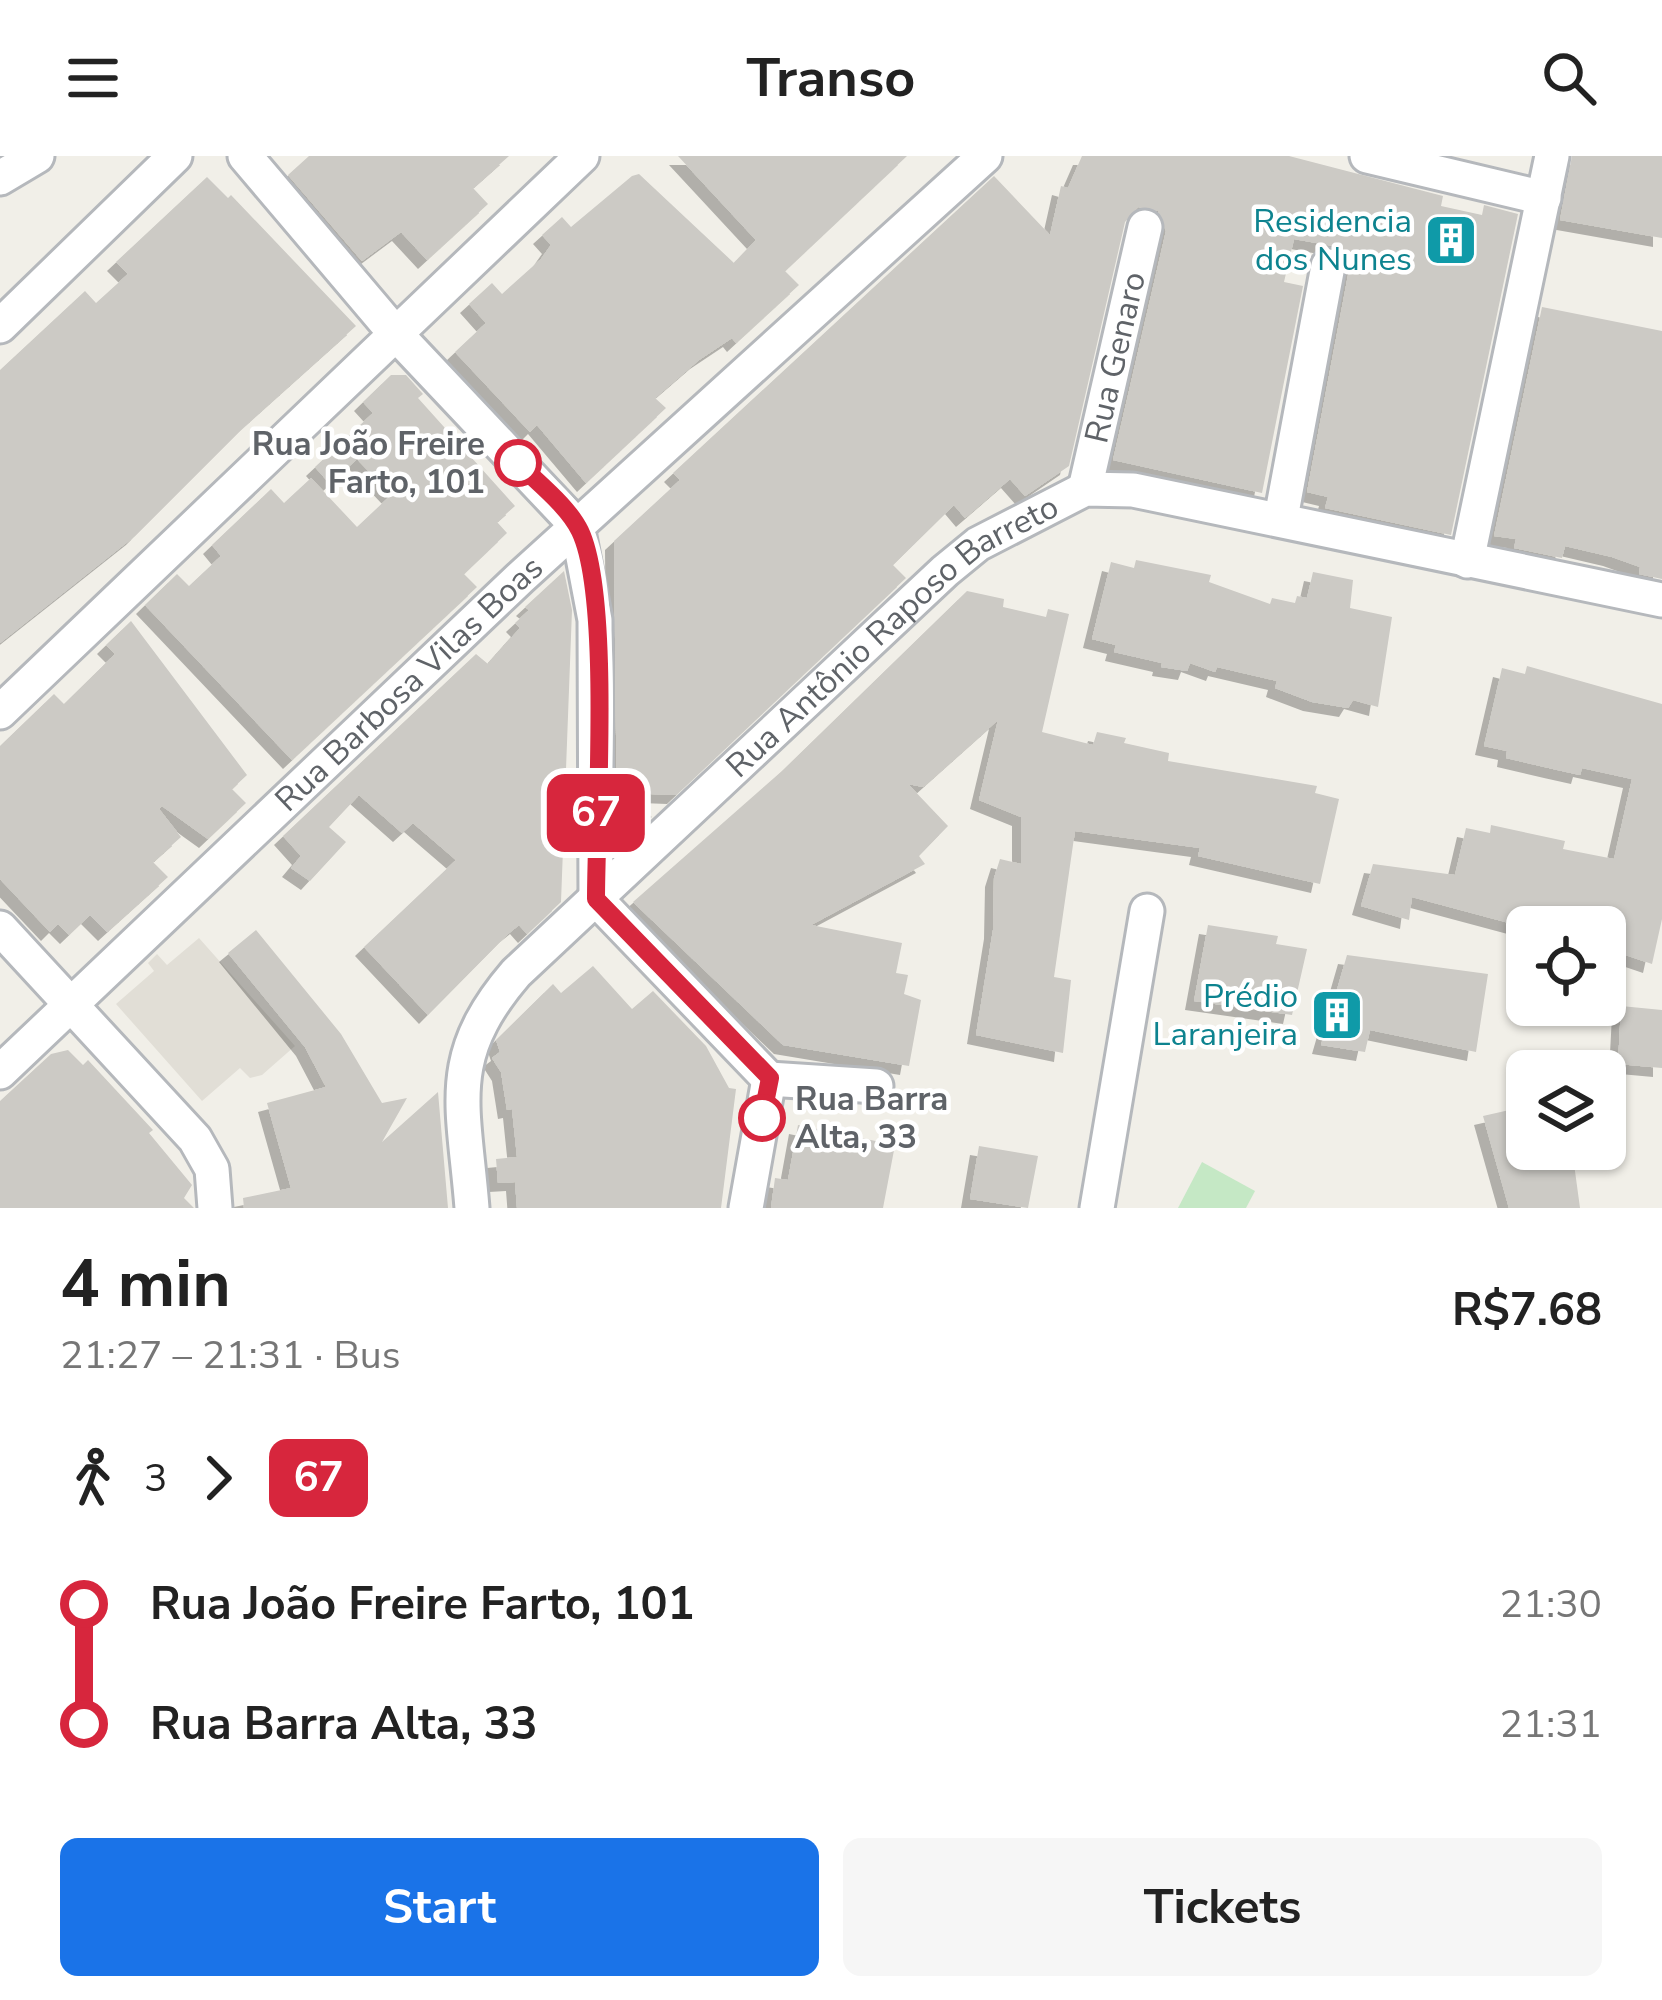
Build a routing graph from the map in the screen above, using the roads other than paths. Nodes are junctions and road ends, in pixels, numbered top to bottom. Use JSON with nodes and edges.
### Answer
{"nodes":[{"id":1,"x":37,"y":156,"type":"edge"},
{"id":2,"x":175,"y":156,"type":"edge"},
{"id":3,"x":245,"y":156,"type":"edge"},
{"id":4,"x":582,"y":156,"type":"edge"},
{"id":5,"x":985,"y":156,"type":"edge"},
{"id":6,"x":1367,"y":156,"type":"edge"},
{"id":7,"x":1552,"y":156,"type":"edge"},
{"id":8,"x":0,"y":178,"type":"edge"},
{"id":9,"x":1544,"y":199,"type":"junction"},
{"id":10,"x":1145,"y":227,"type":"dead end"},
{"id":11,"x":1328,"y":266,"type":"dead end"},
{"id":12,"x":0,"y":326,"type":"edge"},
{"id":13,"x":394,"y":332,"type":"junction"},
{"id":14,"x":1085,"y":489,"type":"junction"},
{"id":15,"x":1281,"y":518,"type":"junction"},
{"id":16,"x":578,"y":526,"type":"junction"},
{"id":17,"x":1467,"y":561,"type":"junction"},
{"id":18,"x":1662,"y":600,"type":"edge"},
{"id":19,"x":0,"y":712,"type":"edge"},
{"id":20,"x":596,"y":899,"type":"junction"},
{"id":21,"x":1147,"y":911,"type":"dead end"},
{"id":22,"x":0,"y":928,"type":"edge"},
{"id":23,"x":73,"y":1004,"type":"junction"},
{"id":24,"x":0,"y":1072,"type":"edge"},
{"id":25,"x":770,"y":1078,"type":"junction"},
{"id":26,"x":876,"y":1086,"type":"dead end"},
{"id":27,"x":215,"y":1208,"type":"edge"},
{"id":28,"x":472,"y":1208,"type":"edge"},
{"id":29,"x":746,"y":1208,"type":"edge"},
{"id":30,"x":1097,"y":1208,"type":"edge"}],
"edges":[{"from":1,"to":8,"type":"street"},
{"from":2,"to":12,"type":"street"},
{"from":3,"to":13,"type":"street"},
{"from":4,"to":13,"type":"street"},
{"from":5,"to":16,"type":"street","name":"Rua Barbosa Vilas Boas"},
{"from":6,"to":9,"type":"street"},
{"from":7,"to":9,"type":"street"},
{"from":9,"to":17,"type":"street"},
{"from":10,"to":14,"type":"street","name":"Rua Genaro"},
{"from":11,"to":15,"type":"street"},
{"from":13,"to":16,"type":"street"},
{"from":13,"to":19,"type":"street"},
{"from":14,"to":15,"type":"street","name":"Rua Antônio Raposo Barreto"},
{"from":14,"to":20,"type":"street","name":"Rua Antônio Raposo Barreto"},
{"from":15,"to":17,"type":"street","name":"Rua Antônio Raposo Barreto"},
{"from":16,"to":20,"type":"street"},
{"from":16,"to":23,"type":"street","name":"Rua Barbosa Vilas Boas"},
{"from":17,"to":18,"type":"street","name":"Rua Antônio Raposo Barreto"},
{"from":20,"to":25,"type":"street"},
{"from":20,"to":28,"type":"street","name":"Rua Antônio Raposo Barreto"},
{"from":21,"to":30,"type":"street"},
{"from":22,"to":23,"type":"street"},
{"from":23,"to":24,"type":"street","name":"Rua Barbosa Vilas Boas"},
{"from":23,"to":27,"type":"street"},
{"from":25,"to":26,"type":"street"},
{"from":25,"to":29,"type":"street"}]}
